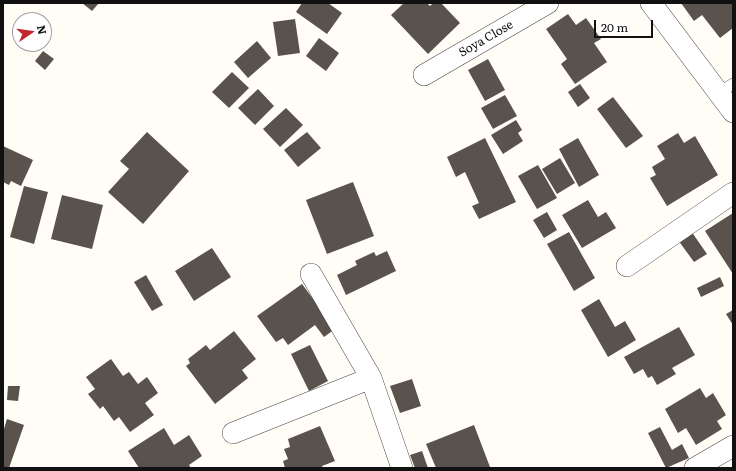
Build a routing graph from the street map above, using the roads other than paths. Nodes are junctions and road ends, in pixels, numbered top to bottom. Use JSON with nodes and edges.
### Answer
{"nodes":[{"id":1,"x":548,"y":3,"type":"edge"},
{"id":2,"x":651,"y":3,"type":"edge"},
{"id":3,"x":424,"y":75,"type":"dead end"},
{"id":4,"x":726,"y":89,"type":"edge"},
{"id":5,"x":733,"y":112,"type":"edge"},
{"id":6,"x":733,"y":193,"type":"edge"},
{"id":7,"x":627,"y":266,"type":"dead end"},
{"id":8,"x":311,"y":274,"type":"dead end"},
{"id":9,"x":371,"y":378,"type":"junction"},
{"id":10,"x":233,"y":433,"type":"dead end"},
{"id":11,"x":733,"y":446,"type":"edge"},
{"id":12,"x":402,"y":468,"type":"edge"},
{"id":13,"x":695,"y":468,"type":"edge"}],
"edges":[{"from":1,"to":3,"type":"street","name":"Soya Close"},
{"from":2,"to":4,"type":"street"},
{"from":4,"to":5,"type":"street"},
{"from":6,"to":7,"type":"street"},
{"from":8,"to":9,"type":"street"},
{"from":9,"to":10,"type":"street"},
{"from":9,"to":12,"type":"street"},
{"from":11,"to":13,"type":"street"}]}
